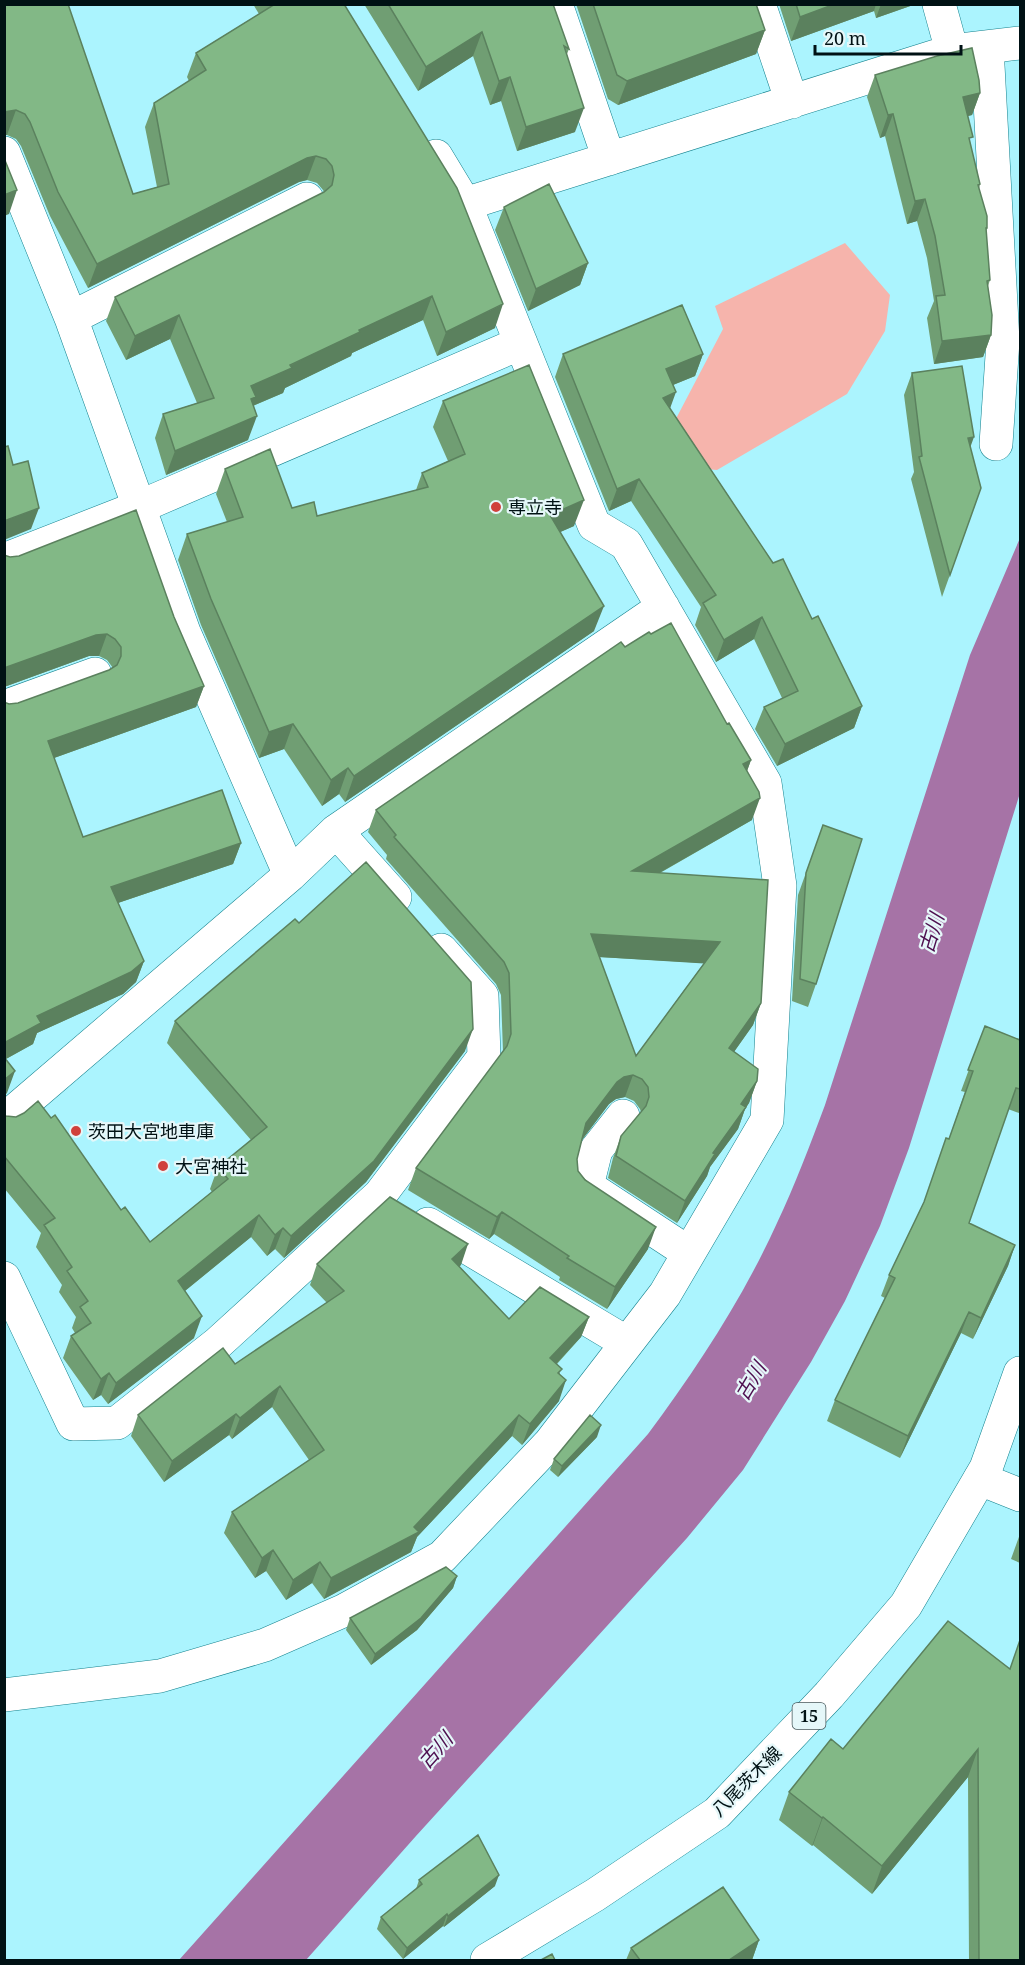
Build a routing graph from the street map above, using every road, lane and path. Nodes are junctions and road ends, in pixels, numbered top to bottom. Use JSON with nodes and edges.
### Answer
{"nodes":[{"id":1,"x":556,"y":4,"type":"edge"},
{"id":2,"x":759,"y":4,"type":"edge"},
{"id":3,"x":939,"y":4,"type":"edge"},
{"id":4,"x":1020,"y":43,"type":"edge"},
{"id":5,"x":987,"y":47,"type":"junction"},
{"id":6,"x":952,"y":51,"type":"junction"},
{"id":7,"x":792,"y":102,"type":"junction"},
{"id":8,"x":422,"y":132,"type":"edge"},
{"id":9,"x":4,"y":153,"type":"edge"},
{"id":10,"x":609,"y":159,"type":"junction"},
{"id":11,"x":307,"y":199,"type":"edge"},
{"id":12,"x":465,"y":204,"type":"junction"},
{"id":13,"x":71,"y":318,"type":"junction"},
{"id":14,"x":521,"y":343,"type":"junction"},
{"id":15,"x":996,"y":444,"type":"dead end"},
{"id":16,"x":139,"y":507,"type":"junction"},
{"id":17,"x":4,"y":560,"type":"edge"},
{"id":18,"x":663,"y":607,"type":"junction"},
{"id":19,"x":95,"y":674,"type":"edge"},
{"id":20,"x":4,"y":707,"type":"edge"},
{"id":21,"x":336,"y":831,"type":"junction"},
{"id":22,"x":290,"y":875,"type":"junction"},
{"id":23,"x":623,"y":1116,"type":"dead end"},
{"id":24,"x":4,"y":1120,"type":"edge"},
{"id":25,"x":380,"y":1195,"type":"junction"},
{"id":26,"x":689,"y":1253,"type":"junction"},
{"id":27,"x":4,"y":1278,"type":"edge"},
{"id":28,"x":627,"y":1343,"type":"junction"},
{"id":29,"x":1020,"y":1376,"type":"edge"},
{"id":30,"x":980,"y":1479,"type":"junction"},
{"id":31,"x":1020,"y":1495,"type":"edge"},
{"id":32,"x":4,"y":1695,"type":"edge"},
{"id":33,"x":487,"y":1960,"type":"edge"}],
"edges":[{"from":1,"to":10,"type":"street"},
{"from":2,"to":7,"type":"street"},
{"from":3,"to":6,"type":"street"},
{"from":4,"to":5,"type":"street"},
{"from":5,"to":6,"type":"street"},
{"from":5,"to":15,"type":"street"},
{"from":6,"to":7,"type":"street"},
{"from":7,"to":10,"type":"street"},
{"from":8,"to":12,"type":"street"},
{"from":9,"to":13,"type":"street"},
{"from":10,"to":12,"type":"street"},
{"from":11,"to":13,"type":"street"},
{"from":12,"to":14,"type":"street"},
{"from":13,"to":16,"type":"street"},
{"from":14,"to":16,"type":"street"},
{"from":14,"to":18,"type":"street"},
{"from":16,"to":17,"type":"street"},
{"from":16,"to":22,"type":"street"},
{"from":18,"to":21,"type":"street"},
{"from":18,"to":26,"type":"street"},
{"from":19,"to":20,"type":"street"},
{"from":21,"to":22,"type":"street"},
{"from":21,"to":25,"type":"street"},
{"from":22,"to":24,"type":"street"},
{"from":23,"to":26,"type":"street"},
{"from":25,"to":27,"type":"street"},
{"from":25,"to":28,"type":"street"},
{"from":26,"to":28,"type":"street"},
{"from":28,"to":32,"type":"street"},
{"from":29,"to":30,"type":"street","name":"八尾茨木線","number":"15"},
{"from":30,"to":31,"type":"street"},
{"from":30,"to":33,"type":"street","name":"八尾茨木線","number":"15"}]}
